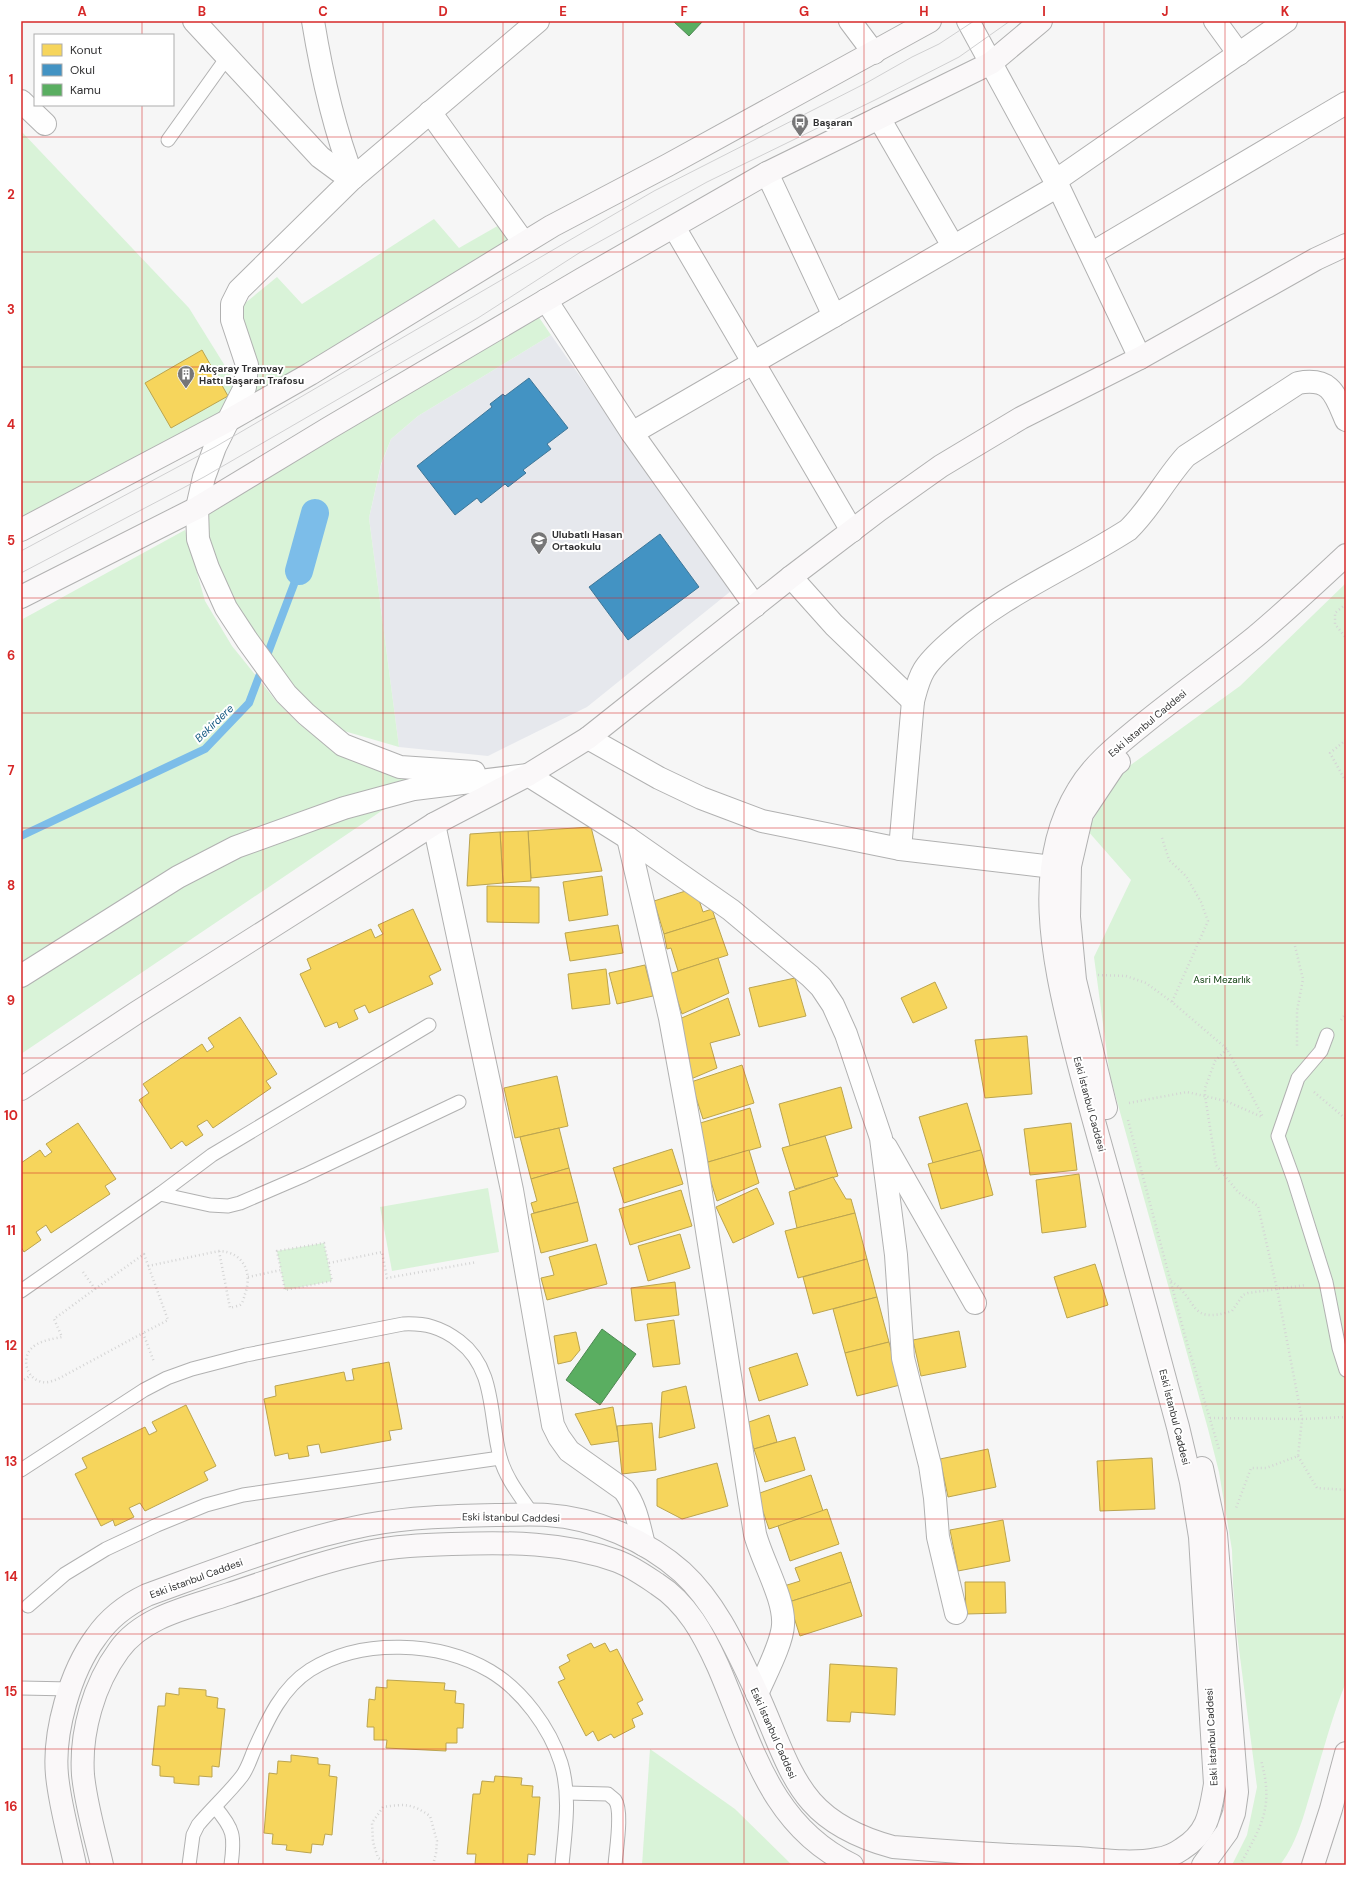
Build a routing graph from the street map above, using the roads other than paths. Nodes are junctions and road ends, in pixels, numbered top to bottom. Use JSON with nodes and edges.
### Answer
{"nodes":[{"id":1,"x":194,"y":21,"type":"edge"},
{"id":2,"x":313,"y":21,"type":"edge"},
{"id":3,"x":538,"y":21,"type":"edge"},
{"id":4,"x":850,"y":21,"type":"edge"},
{"id":5,"x":930,"y":21,"type":"edge"},
{"id":6,"x":1041,"y":21,"type":"edge"},
{"id":7,"x":1215,"y":21,"type":"edge"},
{"id":8,"x":1286,"y":21,"type":"edge"},
{"id":9,"x":969,"y":23,"type":"edge"},
{"id":10,"x":874,"y":53,"type":"junction"},
{"id":11,"x":1239,"y":54,"type":"junction"},
{"id":12,"x":228,"y":56,"type":"junction"},
{"id":13,"x":991,"y":63,"type":"junction"},
{"id":14,"x":21,"y":102,"type":"edge"},
{"id":15,"x":1346,"y":103,"type":"edge"},
{"id":16,"x":430,"y":112,"type":"junction"},
{"id":17,"x":879,"y":118,"type":"junction"},
{"id":18,"x":45,"y":124,"type":"dead end"},
{"id":19,"x":168,"y":140,"type":"dead end"},
{"id":20,"x":767,"y":173,"type":"junction"},
{"id":21,"x":353,"y":178,"type":"junction"},
{"id":22,"x":1057,"y":183,"type":"junction"},
{"id":23,"x":674,"y":226,"type":"junction"},
{"id":24,"x":524,"y":243,"type":"junction"},
{"id":25,"x":1346,"y":245,"type":"edge"},
{"id":26,"x":954,"y":246,"type":"junction"},
{"id":27,"x":1092,"y":253,"type":"junction"},
{"id":28,"x":546,"y":300,"type":"junction"},
{"id":29,"x":834,"y":316,"type":"junction"},
{"id":30,"x":1140,"y":358,"type":"junction"},
{"id":31,"x":754,"y":362,"type":"junction"},
{"id":32,"x":231,"y":419,"type":"junction"},
{"id":33,"x":1346,"y":420,"type":"edge"},
{"id":34,"x":632,"y":433,"type":"junction"},
{"id":35,"x":197,"y":508,"type":"junction"},
{"id":36,"x":21,"y":530,"type":"edge"},
{"id":37,"x":852,"y":530,"type":"junction"},
{"id":38,"x":1346,"y":555,"type":"edge"},
{"id":39,"x":1346,"y":574,"type":"edge"},
{"id":40,"x":791,"y":577,"type":"junction"},
{"id":41,"x":21,"y":597,"type":"edge"},
{"id":42,"x":755,"y":606,"type":"junction"},
{"id":43,"x":913,"y":701,"type":"junction"},
{"id":44,"x":588,"y":738,"type":"junction"},
{"id":45,"x":524,"y":775,"type":"junction"},
{"id":46,"x":434,"y":824,"type":"junction"},
{"id":47,"x":628,"y":838,"type":"junction"},
{"id":48,"x":900,"y":850,"type":"junction"},
{"id":49,"x":1052,"y":867,"type":"junction"},
{"id":50,"x":21,"y":976,"type":"edge"},
{"id":51,"x":429,"y":1025,"type":"dead end"},
{"id":52,"x":1327,"y":1035,"type":"dead end"},
{"id":53,"x":21,"y":1089,"type":"edge"},
{"id":54,"x":459,"y":1102,"type":"dead end"},
{"id":55,"x":881,"y":1138,"type":"junction"},
{"id":56,"x":160,"y":1194,"type":"junction"},
{"id":57,"x":21,"y":1291,"type":"edge"},
{"id":58,"x":975,"y":1303,"type":"dead end"},
{"id":59,"x":1346,"y":1370,"type":"edge"},
{"id":60,"x":500,"y":1458,"type":"junction"},
{"id":61,"x":21,"y":1470,"type":"edge"},
{"id":62,"x":533,"y":1515,"type":"junction"},
{"id":63,"x":644,"y":1545,"type":"junction"},
{"id":64,"x":28,"y":1606,"type":"dead end"},
{"id":65,"x":956,"y":1613,"type":"dead end"},
{"id":66,"x":21,"y":1688,"type":"edge"},
{"id":67,"x":71,"y":1689,"type":"junction"},
{"id":68,"x":757,"y":1694,"type":"junction"},
{"id":69,"x":1346,"y":1753,"type":"edge"},
{"id":70,"x":567,"y":1793,"type":"junction"},
{"id":71,"x":215,"y":1807,"type":"junction"},
{"id":72,"x":1134,"y":1863,"type":"edge"},
{"id":73,"x":75,"y":1865,"type":"edge"},
{"id":74,"x":102,"y":1865,"type":"edge"},
{"id":75,"x":189,"y":1865,"type":"edge"},
{"id":76,"x":231,"y":1865,"type":"edge"},
{"id":77,"x":562,"y":1865,"type":"edge"},
{"id":78,"x":615,"y":1865,"type":"edge"},
{"id":79,"x":852,"y":1865,"type":"edge"},
{"id":80,"x":1203,"y":1865,"type":"edge"},
{"id":81,"x":1313,"y":1865,"type":"edge"}],
"edges":[{"from":1,"to":12,"type":"street"},
{"from":2,"to":21,"type":"street"},
{"from":3,"to":16,"type":"street"},
{"from":4,"to":10,"type":"street"},
{"from":5,"to":10,"type":"main road"},
{"from":6,"to":13,"type":"main road"},
{"from":7,"to":11,"type":"street"},
{"from":8,"to":11,"type":"street"},
{"from":9,"to":13,"type":"street"},
{"from":10,"to":24,"type":"main road"},
{"from":11,"to":22,"type":"street"},
{"from":12,"to":19,"type":"lane"},
{"from":12,"to":21,"type":"street"},
{"from":13,"to":17,"type":"main road"},
{"from":13,"to":22,"type":"street"},
{"from":14,"to":18,"type":"street"},
{"from":15,"to":27,"type":"street"},
{"from":16,"to":21,"type":"street"},
{"from":16,"to":24,"type":"street"},
{"from":17,"to":20,"type":"main road"},
{"from":17,"to":26,"type":"street"},
{"from":20,"to":23,"type":"main road"},
{"from":20,"to":29,"type":"street"},
{"from":21,"to":32,"type":"street"},
{"from":22,"to":26,"type":"street"},
{"from":22,"to":27,"type":"street"},
{"from":23,"to":28,"type":"main road"},
{"from":23,"to":31,"type":"street"},
{"from":24,"to":32,"type":"main road"},
{"from":25,"to":30,"type":"main road"},
{"from":26,"to":29,"type":"street"},
{"from":27,"to":30,"type":"street"},
{"from":28,"to":34,"type":"street"},
{"from":28,"to":35,"type":"main road"},
{"from":29,"to":31,"type":"street"},
{"from":30,"to":37,"type":"main road"},
{"from":31,"to":34,"type":"street"},
{"from":31,"to":37,"type":"street"},
{"from":32,"to":35,"type":"street"},
{"from":32,"to":36,"type":"main road"},
{"from":33,"to":43,"type":"street"},
{"from":34,"to":42,"type":"street"},
{"from":35,"to":41,"type":"main road"},
{"from":35,"to":45,"type":"street"},
{"from":37,"to":40,"type":"main road"},
{"from":38,"to":49,"type":"main road","name":"Eski İstanbul Caddesi"},
{"from":39,"to":80,"type":"main road","name":"Eski İstanbul Caddesi"},
{"from":40,"to":42,"type":"main road"},
{"from":40,"to":43,"type":"street"},
{"from":42,"to":44,"type":"main road"},
{"from":43,"to":48,"type":"street"},
{"from":44,"to":45,"type":"main road"},
{"from":44,"to":48,"type":"street"},
{"from":45,"to":46,"type":"main road"},
{"from":45,"to":47,"type":"street"},
{"from":45,"to":50,"type":"street"},
{"from":46,"to":53,"type":"main road"},
{"from":46,"to":63,"type":"street"},
{"from":47,"to":55,"type":"street"},
{"from":47,"to":68,"type":"street"},
{"from":48,"to":49,"type":"street"},
{"from":49,"to":72,"type":"main road","name":"Eski İstanbul Caddesi"},
{"from":51,"to":56,"type":"lane"},
{"from":52,"to":59,"type":"lane"},
{"from":54,"to":56,"type":"lane"},
{"from":55,"to":58,"type":"street"},
{"from":55,"to":65,"type":"street"},
{"from":56,"to":57,"type":"lane"},
{"from":60,"to":61,"type":"lane"},
{"from":60,"to":62,"type":"lane"},
{"from":60,"to":64,"type":"lane"},
{"from":62,"to":63,"type":"main road","name":"Eski İstanbul Caddesi"},
{"from":62,"to":67,"type":"main road","name":"Eski İstanbul Caddesi"},
{"from":63,"to":68,"type":"main road","name":"Eski İstanbul Caddesi"},
{"from":66,"to":67,"type":"lane"},
{"from":67,"to":73,"type":"main road","name":"Eski İstanbul Caddesi"},
{"from":68,"to":72,"type":"main road","name":"Eski İstanbul Caddesi"},
{"from":69,"to":81,"type":"main road"},
{"from":70,"to":71,"type":"lane"},
{"from":70,"to":77,"type":"lane"},
{"from":70,"to":78,"type":"lane"},
{"from":71,"to":75,"type":"lane"},
{"from":71,"to":76,"type":"lane"},
{"from":74,"to":79,"type":"main road"}]}
